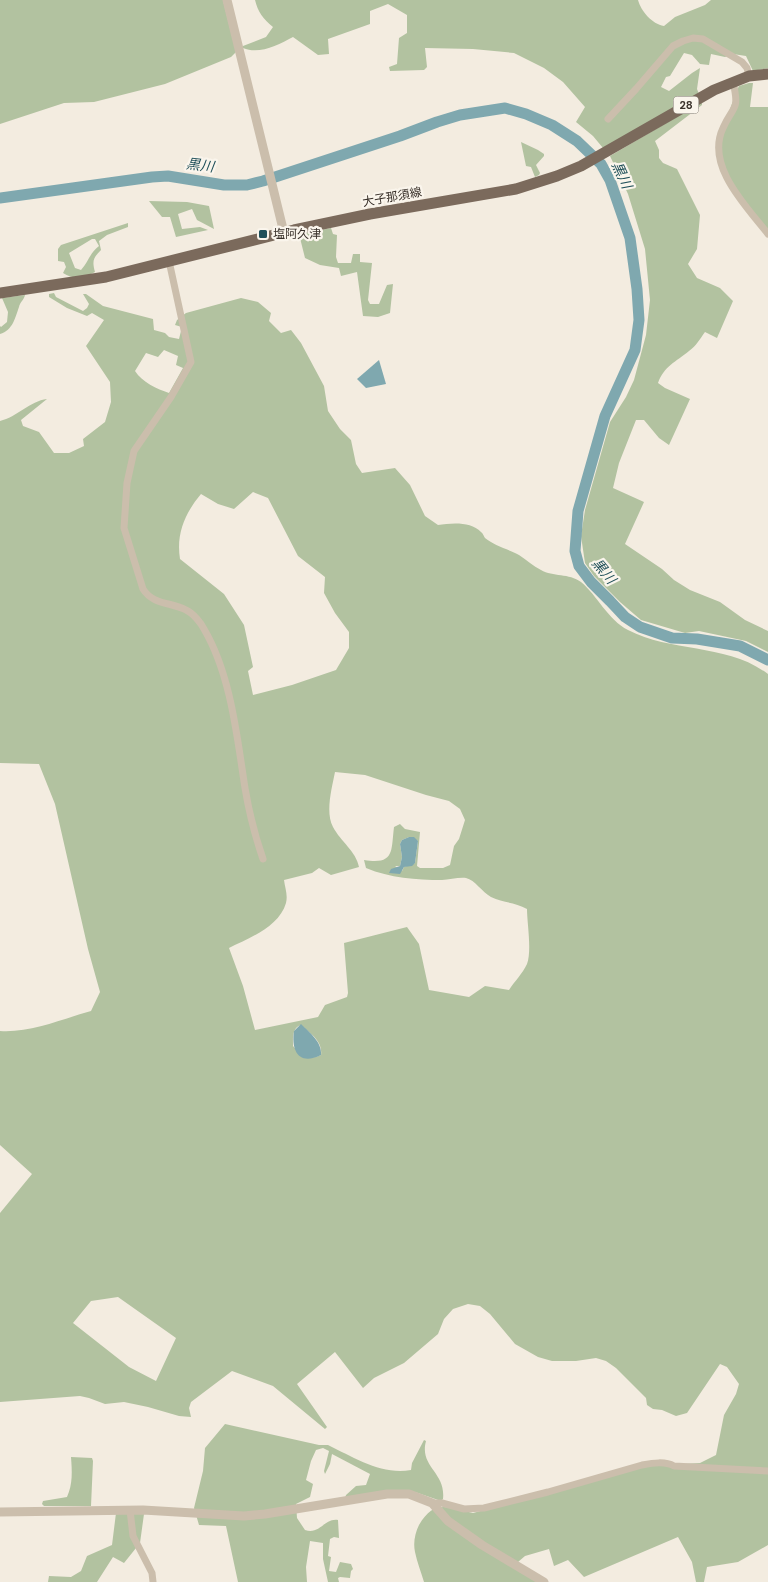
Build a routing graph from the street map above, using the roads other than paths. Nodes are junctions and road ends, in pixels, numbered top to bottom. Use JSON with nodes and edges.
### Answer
{"nodes":[{"id":1,"x":228,"y":0,"type":"edge"},
{"id":2,"x":768,"y":74,"type":"edge"},
{"id":3,"x":749,"y":76,"type":"junction"},
{"id":4,"x":733,"y":82,"type":"junction"},
{"id":5,"x":608,"y":119,"type":"dead end"},
{"id":6,"x":284,"y":233,"type":"junction"},
{"id":7,"x":768,"y":234,"type":"edge"},
{"id":8,"x":169,"y":262,"type":"junction"},
{"id":9,"x":0,"y":293,"type":"edge"},
{"id":10,"x":263,"y":859,"type":"dead end"},
{"id":11,"x":768,"y":1471,"type":"edge"},
{"id":12,"x":432,"y":1503,"type":"junction"},
{"id":13,"x":130,"y":1510,"type":"junction"},
{"id":14,"x":0,"y":1512,"type":"edge"},
{"id":15,"x":153,"y":1582,"type":"edge"},
{"id":16,"x":544,"y":1582,"type":"edge"}],
"edges":[{"from":1,"to":6,"type":"street"},
{"from":2,"to":3,"type":"main road","name":"大子那須線","number":"28"},
{"from":3,"to":4,"type":"main road","name":"大子那須線","number":"28"},
{"from":3,"to":5,"type":"street"},
{"from":4,"to":6,"type":"main road","name":"大子那須線","number":"28"},
{"from":4,"to":7,"type":"street"},
{"from":6,"to":8,"type":"main road","name":"大子那須線","number":"28"},
{"from":8,"to":9,"type":"main road","name":"大子那須線","number":"28"},
{"from":8,"to":10,"type":"street"},
{"from":11,"to":12,"type":"street"},
{"from":12,"to":13,"type":"street"},
{"from":12,"to":16,"type":"street"},
{"from":13,"to":14,"type":"street"},
{"from":13,"to":15,"type":"street"}]}
